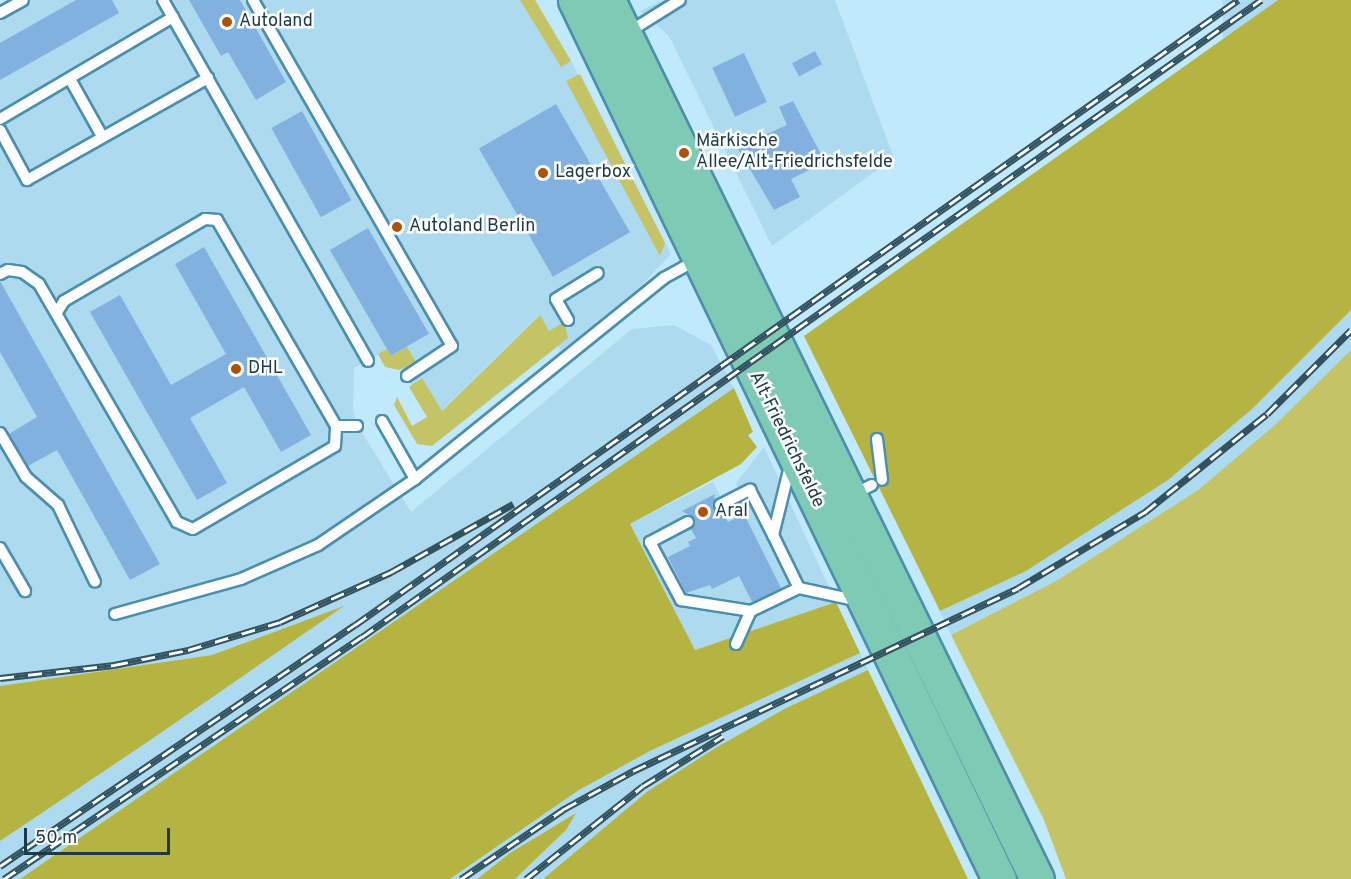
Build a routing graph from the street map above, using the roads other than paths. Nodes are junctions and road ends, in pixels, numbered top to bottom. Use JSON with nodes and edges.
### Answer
{"nodes":[{"id":1,"x":22,"y":0,"type":"edge"},
{"id":2,"x":163,"y":0,"type":"edge"},
{"id":3,"x":253,"y":0,"type":"edge"},
{"id":4,"x":608,"y":0,"type":"edge"},
{"id":5,"x":680,"y":0,"type":"edge"},
{"id":6,"x":576,"y":8,"type":"edge"},
{"id":7,"x":0,"y":13,"type":"edge"},
{"id":8,"x":173,"y":17,"type":"junction"},
{"id":9,"x":625,"y":33,"type":"junction"},
{"id":10,"x":208,"y":78,"type":"junction"},
{"id":11,"x":70,"y":79,"type":"junction"},
{"id":12,"x":0,"y":119,"type":"edge"},
{"id":13,"x":0,"y":130,"type":"edge"},
{"id":14,"x":102,"y":136,"type":"junction"},
{"id":15,"x":699,"y":258,"type":"junction"},
{"id":16,"x":598,"y":273,"type":"dead end"},
{"id":17,"x":0,"y":274,"type":"edge"},
{"id":18,"x":57,"y":312,"type":"junction"},
{"id":19,"x":568,"y":320,"type":"dead end"},
{"id":20,"x":368,"y":361,"type":"dead end"},
{"id":21,"x":407,"y":376,"type":"dead end"},
{"id":22,"x":382,"y":421,"type":"dead end"},
{"id":23,"x":336,"y":426,"type":"junction"},
{"id":24,"x":357,"y":426,"type":"dead end"},
{"id":25,"x":0,"y":433,"type":"edge"},
{"id":26,"x":878,"y":439,"type":"dead end"},
{"id":27,"x":793,"y":454,"type":"junction"},
{"id":28,"x":415,"y":479,"type":"junction"},
{"id":29,"x":868,"y":487,"type":"junction"},
{"id":30,"x":720,"y":505,"type":"dead end"},
{"id":31,"x":688,"y":522,"type":"dead end"},
{"id":32,"x":773,"y":535,"type":"junction"},
{"id":33,"x":0,"y":548,"type":"edge"},
{"id":34,"x":95,"y":582,"type":"dead end"},
{"id":35,"x":799,"y":588,"type":"junction"},
{"id":36,"x":25,"y":591,"type":"dead end"},
{"id":37,"x":865,"y":602,"type":"junction"},
{"id":38,"x":752,"y":611,"type":"junction"},
{"id":39,"x":115,"y":614,"type":"dead end"},
{"id":40,"x":736,"y":644,"type":"dead end"},
{"id":41,"x":999,"y":879,"type":"edge"},
{"id":42,"x":1037,"y":879,"type":"edge"}],
"edges":[{"from":1,"to":7,"type":"lane"},
{"from":2,"to":8,"type":"lane"},
{"from":3,"to":21,"type":"lane"},
{"from":4,"to":9,"type":"main road","name":"Alt-Friedrichsfelde"},
{"from":5,"to":9,"type":"lane"},
{"from":6,"to":15,"type":"main road","name":"Alt-Friedrichsfelde"},
{"from":8,"to":10,"type":"lane"},
{"from":8,"to":11,"type":"lane"},
{"from":9,"to":29,"type":"main road","name":"Alt-Friedrichsfelde"},
{"from":10,"to":14,"type":"lane"},
{"from":10,"to":20,"type":"lane"},
{"from":11,"to":12,"type":"lane"},
{"from":11,"to":14,"type":"lane"},
{"from":13,"to":14,"type":"lane"},
{"from":15,"to":27,"type":"main road","name":"Alt-Friedrichsfelde"},
{"from":15,"to":28,"type":"lane"},
{"from":16,"to":19,"type":"lane"},
{"from":17,"to":18,"type":"lane"},
{"from":18,"to":23,"type":"lane"},
{"from":18,"to":23,"type":"lane"},
{"from":22,"to":28,"type":"lane"},
{"from":23,"to":24,"type":"lane"},
{"from":25,"to":34,"type":"lane"},
{"from":26,"to":29,"type":"lane"},
{"from":27,"to":32,"type":"lane"},
{"from":27,"to":37,"type":"main road","name":"Alt-Friedrichsfelde"},
{"from":28,"to":39,"type":"lane"},
{"from":29,"to":42,"type":"main road","name":"Alt-Friedrichsfelde"},
{"from":30,"to":32,"type":"lane"},
{"from":31,"to":38,"type":"lane"},
{"from":32,"to":35,"type":"lane"},
{"from":33,"to":36,"type":"lane"},
{"from":35,"to":37,"type":"lane"},
{"from":35,"to":38,"type":"lane"},
{"from":37,"to":41,"type":"main road","name":"Alt-Friedrichsfelde"},
{"from":38,"to":40,"type":"lane"}]}
